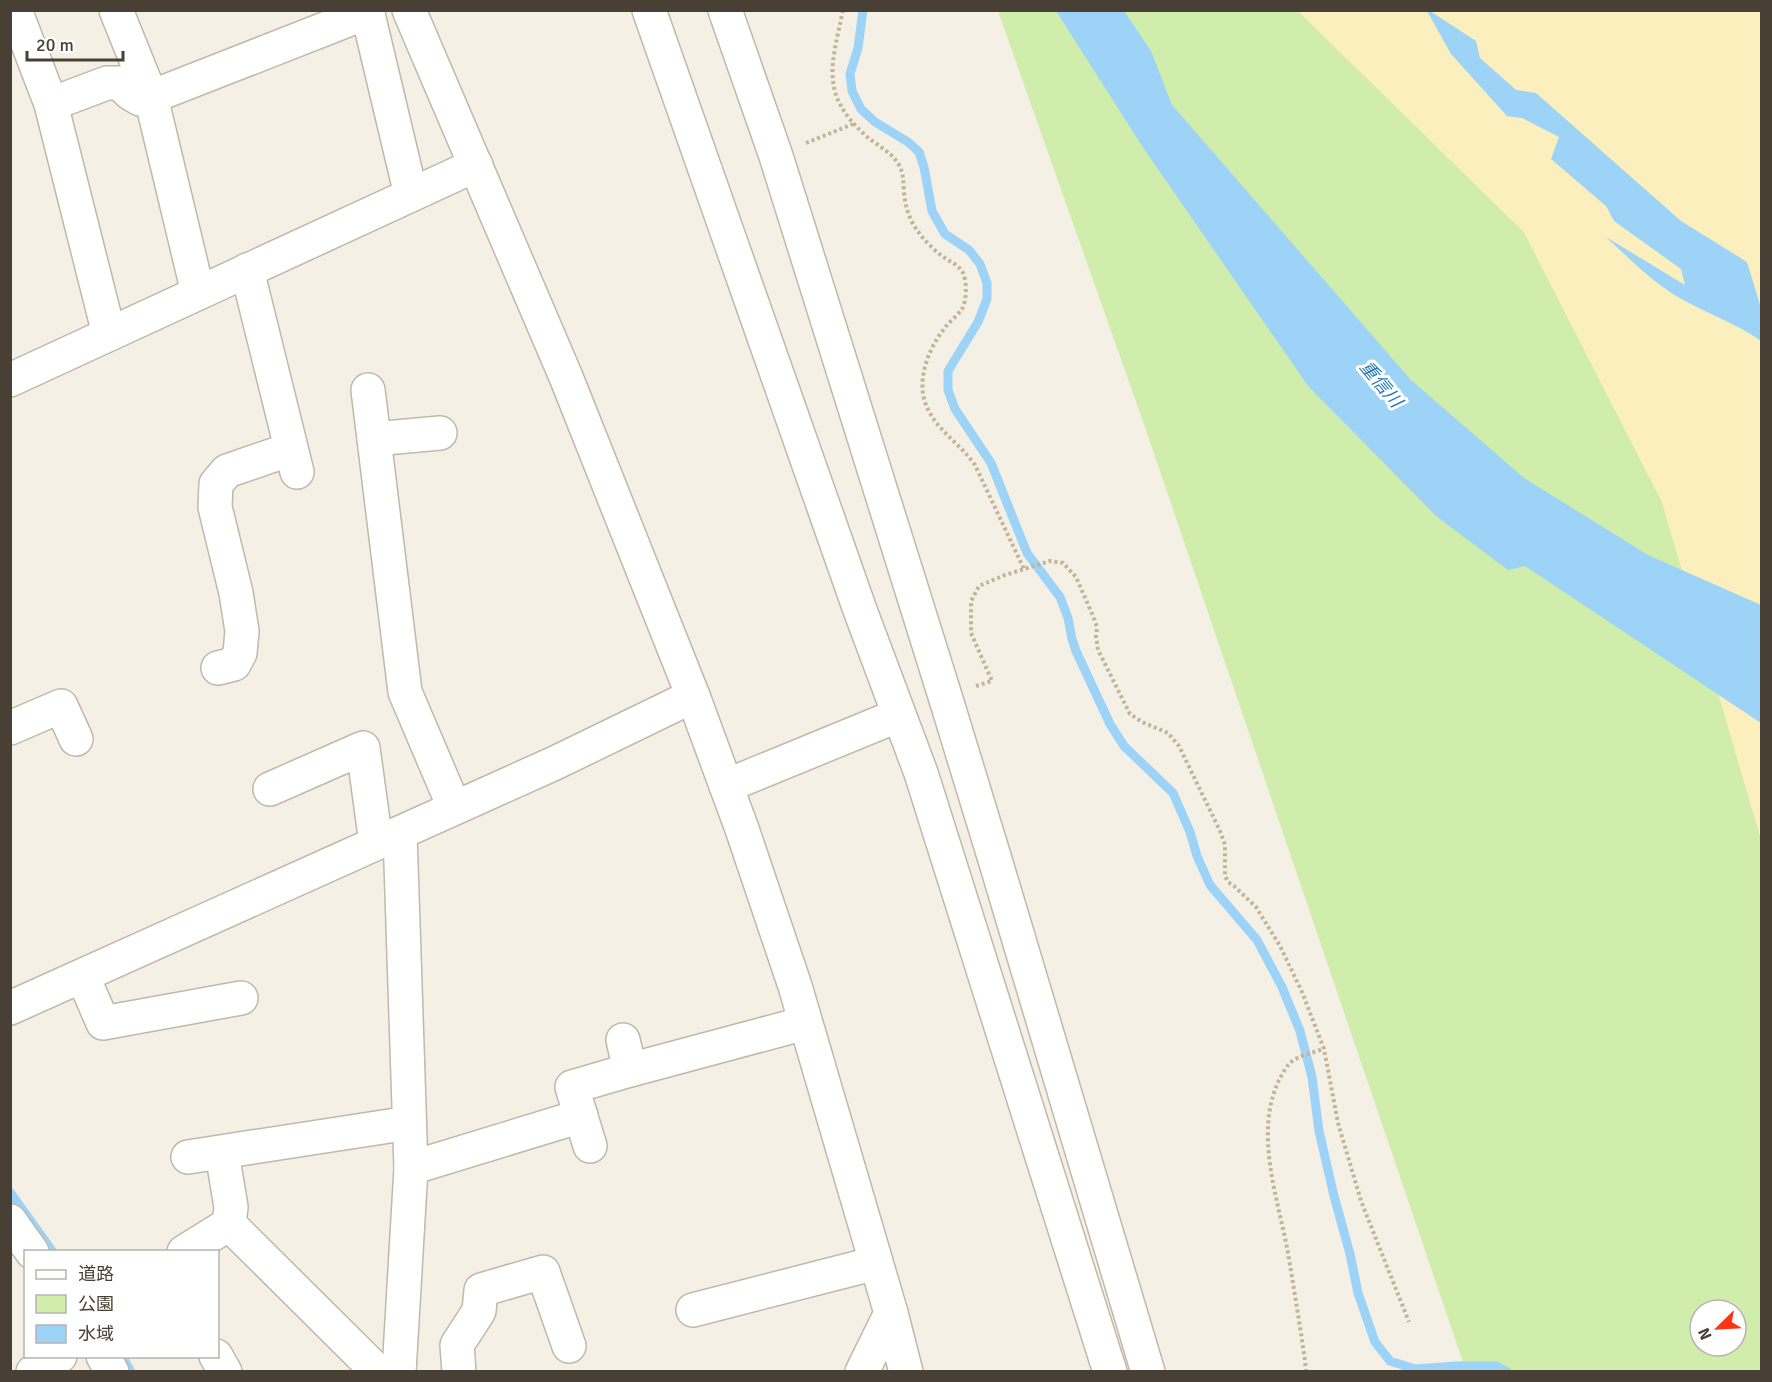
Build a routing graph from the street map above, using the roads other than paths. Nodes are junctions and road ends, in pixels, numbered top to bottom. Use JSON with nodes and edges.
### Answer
{"nodes":[{"id":1,"x":15,"y":10,"type":"edge"},
{"id":2,"x":117,"y":10,"type":"edge"},
{"id":3,"x":409,"y":10,"type":"edge"},
{"id":4,"x":649,"y":10,"type":"edge"},
{"id":5,"x":725,"y":10,"type":"edge"},
{"id":6,"x":367,"y":11,"type":"edge"},
{"id":7,"x":151,"y":97,"type":"junction"},
{"id":8,"x":51,"y":104,"type":"junction"},
{"id":9,"x":476,"y":165,"type":"junction"},
{"id":10,"x":411,"y":195,"type":"junction"},
{"id":11,"x":248,"y":270,"type":"junction"},
{"id":12,"x":198,"y":293,"type":"junction"},
{"id":13,"x":109,"y":334,"type":"junction"},
{"id":14,"x":10,"y":380,"type":"edge"},
{"id":15,"x":368,"y":390,"type":"dead end"},
{"id":16,"x":440,"y":433,"type":"dead end"},
{"id":17,"x":374,"y":439,"type":"junction"},
{"id":18,"x":218,"y":668,"type":"dead end"},
{"id":19,"x":693,"y":696,"type":"junction"},
{"id":20,"x":899,"y":715,"type":"junction"},
{"id":21,"x":10,"y":728,"type":"edge"},
{"id":22,"x":76,"y":739,"type":"dead end"},
{"id":23,"x":726,"y":786,"type":"junction"},
{"id":24,"x":270,"y":789,"type":"dead end"},
{"id":25,"x":454,"y":807,"type":"junction"},
{"id":26,"x":388,"y":838,"type":"junction"},
{"id":27,"x":83,"y":977,"type":"junction"},
{"id":28,"x":240,"y":998,"type":"dead end"},
{"id":29,"x":10,"y":1008,"type":"edge"},
{"id":30,"x":806,"y":1023,"type":"junction"},
{"id":31,"x":410,"y":1123,"type":"junction"},
{"id":32,"x":222,"y":1153,"type":"junction"},
{"id":33,"x":188,"y":1157,"type":"dead end"},
{"id":34,"x":411,"y":1168,"type":"junction"},
{"id":35,"x":10,"y":1221,"type":"edge"},
{"id":36,"x":229,"y":1224,"type":"junction"},
{"id":37,"x":31,"y":1250,"type":"edge"},
{"id":38,"x":186,"y":1250,"type":"edge"},
{"id":39,"x":876,"y":1263,"type":"junction"},
{"id":40,"x":693,"y":1310,"type":"dead end"},
{"id":41,"x":891,"y":1313,"type":"junction"},
{"id":42,"x":569,"y":1346,"type":"dead end"},
{"id":43,"x":450,"y":1354,"type":"edge"},
{"id":44,"x":56,"y":1358,"type":"edge"},
{"id":45,"x":104,"y":1358,"type":"edge"},
{"id":46,"x":217,"y":1358,"type":"edge"},
{"id":47,"x":33,"y":1371,"type":"edge"},
{"id":48,"x":112,"y":1371,"type":"edge"},
{"id":49,"x":225,"y":1371,"type":"edge"},
{"id":50,"x":378,"y":1371,"type":"edge"},
{"id":51,"x":399,"y":1371,"type":"edge"},
{"id":52,"x":862,"y":1371,"type":"edge"},
{"id":53,"x":906,"y":1371,"type":"edge"},
{"id":54,"x":1110,"y":1371,"type":"edge"},
{"id":55,"x":1148,"y":1371,"type":"edge"}],
"edges":[{"from":1,"to":8,"type":"street"},
{"from":2,"to":7,"type":"street"},
{"from":3,"to":9,"type":"street"},
{"from":4,"to":20,"type":"street"},
{"from":5,"to":55,"type":"street"},
{"from":6,"to":7,"type":"street"},
{"from":6,"to":10,"type":"street"},
{"from":7,"to":8,"type":"street"},
{"from":7,"to":12,"type":"street"},
{"from":8,"to":13,"type":"street"},
{"from":9,"to":10,"type":"street"},
{"from":9,"to":19,"type":"street"},
{"from":10,"to":11,"type":"street"},
{"from":11,"to":12,"type":"street"},
{"from":11,"to":18,"type":"street"},
{"from":12,"to":13,"type":"street"},
{"from":13,"to":14,"type":"street"},
{"from":15,"to":17,"type":"street"},
{"from":16,"to":17,"type":"street"},
{"from":17,"to":25,"type":"street"},
{"from":19,"to":23,"type":"street"},
{"from":19,"to":25,"type":"street"},
{"from":20,"to":23,"type":"street"},
{"from":20,"to":54,"type":"street"},
{"from":21,"to":22,"type":"street"},
{"from":23,"to":30,"type":"street"},
{"from":24,"to":26,"type":"street"},
{"from":25,"to":26,"type":"street"},
{"from":26,"to":27,"type":"street"},
{"from":26,"to":31,"type":"street"},
{"from":27,"to":28,"type":"street"},
{"from":27,"to":29,"type":"street"},
{"from":30,"to":34,"type":"street"},
{"from":30,"to":39,"type":"street"},
{"from":31,"to":32,"type":"street"},
{"from":31,"to":34,"type":"street"},
{"from":32,"to":33,"type":"street"},
{"from":32,"to":36,"type":"street"},
{"from":34,"to":51,"type":"street"},
{"from":35,"to":37,"type":"street"},
{"from":36,"to":38,"type":"street"},
{"from":36,"to":50,"type":"street"},
{"from":39,"to":40,"type":"street"},
{"from":39,"to":41,"type":"street"},
{"from":41,"to":52,"type":"street"},
{"from":41,"to":53,"type":"street"},
{"from":42,"to":43,"type":"street"},
{"from":44,"to":47,"type":"street"},
{"from":45,"to":48,"type":"street"},
{"from":46,"to":49,"type":"street"}]}
